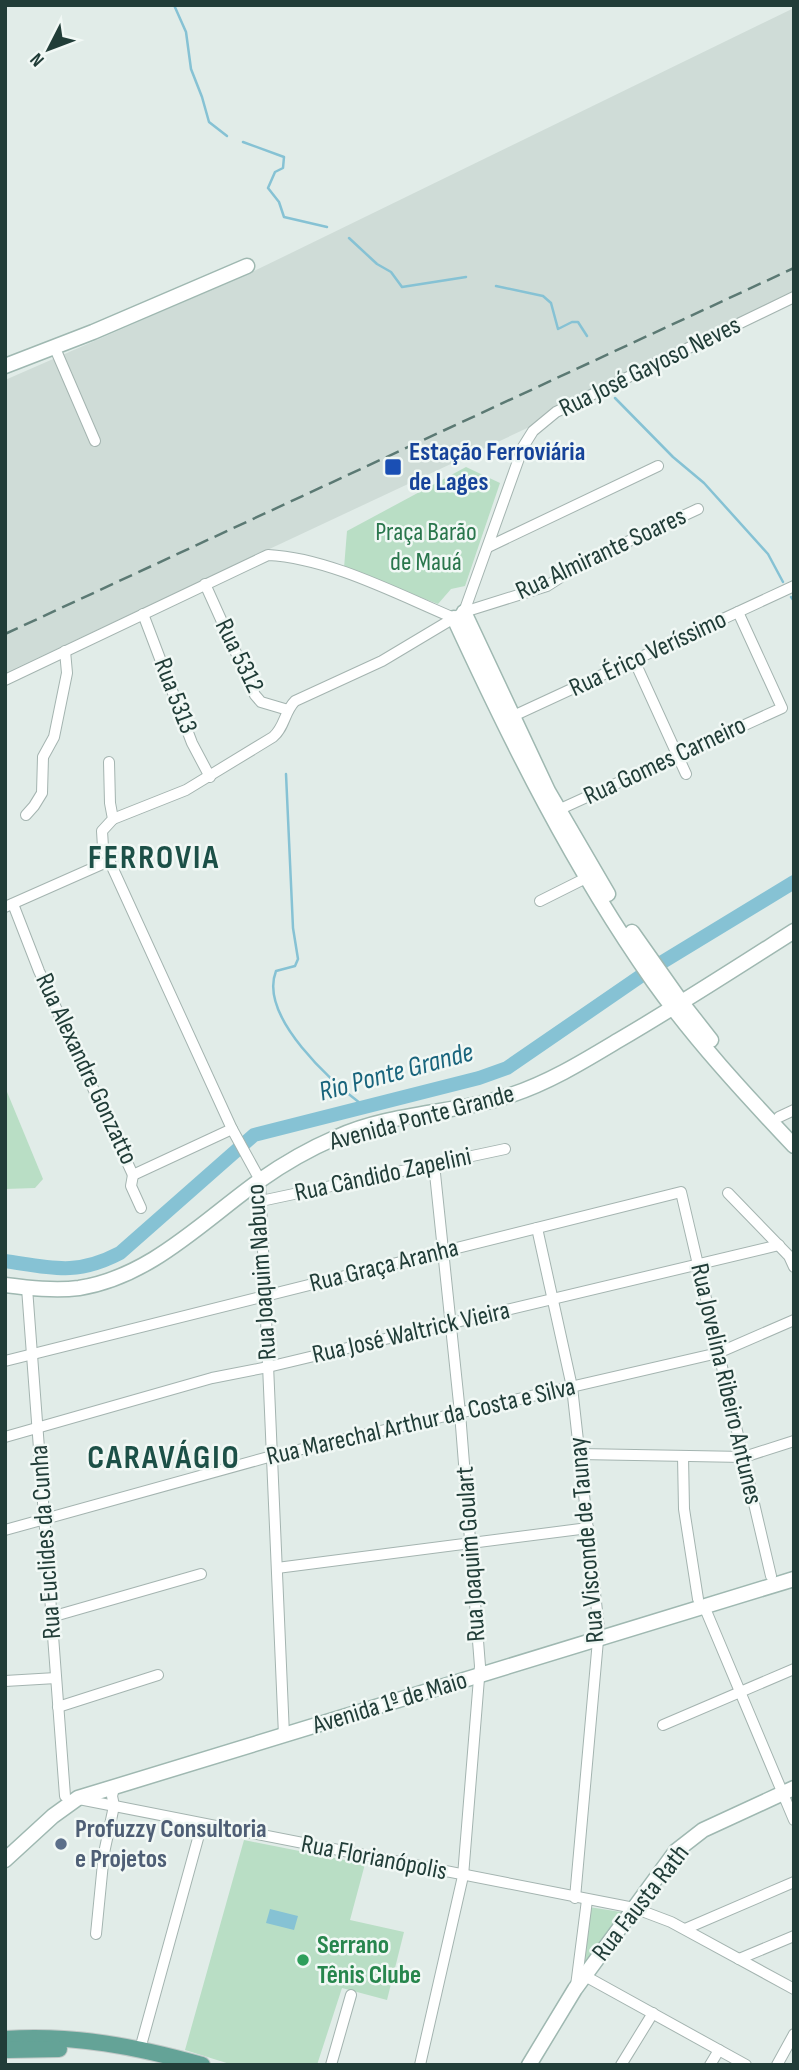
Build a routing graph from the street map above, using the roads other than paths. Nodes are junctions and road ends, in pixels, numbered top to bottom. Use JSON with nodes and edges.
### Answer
{"nodes":[{"id":1,"x":247,"y":266,"type":"dead end"},
{"id":2,"x":794,"y":297,"type":"edge"},
{"id":3,"x":54,"y":346,"type":"junction"},
{"id":4,"x":5,"y":366,"type":"edge"},
{"id":5,"x":95,"y":441,"type":"dead end"},
{"id":6,"x":658,"y":466,"type":"dead end"},
{"id":7,"x":698,"y":509,"type":"dead end"},
{"id":8,"x":488,"y":547,"type":"junction"},
{"id":9,"x":205,"y":584,"type":"junction"},
{"id":10,"x":794,"y":586,"type":"edge"},
{"id":11,"x":738,"y":612,"type":"junction"},
{"id":12,"x":144,"y":614,"type":"junction"},
{"id":13,"x":459,"y":615,"type":"junction"},
{"id":14,"x":65,"y":651,"type":"junction"},
{"id":15,"x":634,"y":660,"type":"junction"},
{"id":16,"x":5,"y":680,"type":"edge"},
{"id":17,"x":288,"y":710,"type":"junction"},
{"id":18,"x":507,"y":719,"type":"junction"},
{"id":19,"x":677,"y":756,"type":"junction"},
{"id":20,"x":109,"y":762,"type":"dead end"},
{"id":21,"x":686,"y":774,"type":"dead end"},
{"id":22,"x":210,"y":776,"type":"junction"},
{"id":23,"x":554,"y":812,"type":"junction"},
{"id":24,"x":26,"y":815,"type":"dead end"},
{"id":25,"x":113,"y":819,"type":"junction"},
{"id":26,"x":109,"y":861,"type":"junction"},
{"id":27,"x":586,"y":878,"type":"junction"},
{"id":28,"x":540,"y":901,"type":"dead end"},
{"id":29,"x":9,"y":906,"type":"edge"},
{"id":30,"x":794,"y":931,"type":"edge"},
{"id":31,"x":646,"y":961,"type":"junction"},
{"id":32,"x":678,"y":1006,"type":"junction"},
{"id":33,"x":794,"y":1110,"type":"edge"},
{"id":34,"x":773,"y":1117,"type":"junction"},
{"id":35,"x":232,"y":1129,"type":"junction"},
{"id":36,"x":794,"y":1133,"type":"edge"},
{"id":37,"x":794,"y":1146,"type":"edge"},
{"id":38,"x":505,"y":1149,"type":"dead end"},
{"id":39,"x":434,"y":1164,"type":"junction"},
{"id":40,"x":133,"y":1175,"type":"junction"},
{"id":41,"x":260,"y":1180,"type":"junction"},
{"id":42,"x":681,"y":1192,"type":"joint"},
{"id":43,"x":729,"y":1193,"type":"dead end"},
{"id":44,"x":261,"y":1201,"type":"junction"},
{"id":45,"x":141,"y":1208,"type":"dead end"},
{"id":46,"x":537,"y":1228,"type":"junction"},
{"id":47,"x":779,"y":1245,"type":"junction"},
{"id":48,"x":444,"y":1252,"type":"junction"},
{"id":49,"x":698,"y":1264,"type":"junction"},
{"id":50,"x":794,"y":1267,"type":"edge"},
{"id":51,"x":5,"y":1285,"type":"edge"},
{"id":52,"x":27,"y":1288,"type":"junction"},
{"id":53,"x":265,"y":1296,"type":"junction"},
{"id":54,"x":553,"y":1299,"type":"junction"},
{"id":55,"x":794,"y":1320,"type":"edge"},
{"id":56,"x":451,"y":1324,"type":"junction"},
{"id":57,"x":718,"y":1353,"type":"junction"},
{"id":58,"x":32,"y":1354,"type":"junction"},
{"id":59,"x":5,"y":1361,"type":"edge"},
{"id":60,"x":268,"y":1367,"type":"junction"},
{"id":61,"x":572,"y":1387,"type":"junction"},
{"id":62,"x":460,"y":1413,"type":"junction"},
{"id":63,"x":37,"y":1428,"type":"junction"},
{"id":64,"x":5,"y":1437,"type":"edge"},
{"id":65,"x":794,"y":1441,"type":"edge"},
{"id":66,"x":580,"y":1454,"type":"junction"},
{"id":67,"x":683,"y":1456,"type":"junction"},
{"id":68,"x":272,"y":1457,"type":"junction"},
{"id":69,"x":744,"y":1457,"type":"junction"},
{"id":70,"x":44,"y":1519,"type":"junction"},
{"id":71,"x":588,"y":1528,"type":"junction"},
{"id":72,"x":5,"y":1530,"type":"edge"},
{"id":73,"x":471,"y":1543,"type":"junction"},
{"id":74,"x":277,"y":1568,"type":"junction"},
{"id":75,"x":794,"y":1569,"type":"edge"},
{"id":76,"x":201,"y":1574,"type":"dead end"},
{"id":77,"x":771,"y":1576,"type":"junction"},
{"id":78,"x":794,"y":1579,"type":"edge"},
{"id":79,"x":701,"y":1602,"type":"junction"},
{"id":80,"x":51,"y":1617,"type":"junction"},
{"id":81,"x":599,"y":1634,"type":"junction"},
{"id":82,"x":794,"y":1669,"type":"edge"},
{"id":83,"x":479,"y":1671,"type":"junction"},
{"id":84,"x":158,"y":1675,"type":"dead end"},
{"id":85,"x":56,"y":1678,"type":"junction"},
{"id":86,"x":6,"y":1679,"type":"edge"},
{"id":87,"x":740,"y":1692,"type":"junction"},
{"id":88,"x":58,"y":1706,"type":"junction"},
{"id":89,"x":663,"y":1725,"type":"dead end"},
{"id":90,"x":284,"y":1731,"type":"junction"},
{"id":91,"x":114,"y":1787,"type":"junction"},
{"id":92,"x":788,"y":1791,"type":"edge"},
{"id":93,"x":71,"y":1797,"type":"junction"},
{"id":94,"x":114,"y":1806,"type":"junction"},
{"id":95,"x":794,"y":1820,"type":"edge"},
{"id":96,"x":202,"y":1824,"type":"junction"},
{"id":97,"x":5,"y":1847,"type":"edge"},
{"id":98,"x":5,"y":1860,"type":"edge"},
{"id":99,"x":463,"y":1876,"type":"junction"},
{"id":100,"x":794,"y":1882,"type":"edge"},
{"id":101,"x":575,"y":1898,"type":"junction"},
{"id":102,"x":587,"y":1900,"type":"junction"},
{"id":103,"x":634,"y":1908,"type":"junction"},
{"id":104,"x":685,"y":1929,"type":"junction"},
{"id":105,"x":96,"y":1934,"type":"dead end"},
{"id":106,"x":794,"y":1936,"type":"edge"},
{"id":107,"x":739,"y":1959,"type":"junction"},
{"id":108,"x":585,"y":1976,"type":"junction"},
{"id":109,"x":575,"y":1989,"type":"junction"},
{"id":110,"x":794,"y":1989,"type":"edge"},
{"id":111,"x":351,"y":1995,"type":"dead end"},
{"id":112,"x":653,"y":2013,"type":"junction"},
{"id":113,"x":794,"y":2034,"type":"edge"},
{"id":114,"x":5,"y":2039,"type":"edge"},
{"id":115,"x":140,"y":2049,"type":"junction"},
{"id":116,"x":5,"y":2050,"type":"edge"},
{"id":117,"x":719,"y":2050,"type":"junction"},
{"id":118,"x":158,"y":2065,"type":"edge"},
{"id":119,"x":202,"y":2065,"type":"edge"},
{"id":120,"x":331,"y":2065,"type":"edge"},
{"id":121,"x":420,"y":2065,"type":"edge"},
{"id":122,"x":529,"y":2065,"type":"edge"},
{"id":123,"x":621,"y":2065,"type":"edge"},
{"id":124,"x":710,"y":2065,"type":"edge"},
{"id":125,"x":746,"y":2065,"type":"edge"},
{"id":126,"x":777,"y":2065,"type":"edge"}],
"edges":[{"from":1,"to":3,"type":"street"},
{"from":2,"to":8,"type":"street","name":"Rua José Gayoso Neves"},
{"from":3,"to":4,"type":"street"},
{"from":3,"to":5,"type":"street"},
{"from":6,"to":8,"type":"street"},
{"from":7,"to":13,"type":"street","name":"Rua Almirante Soares"},
{"from":8,"to":13,"type":"street","name":"Rua José Gayoso Neves"},
{"from":9,"to":12,"type":"street"},
{"from":9,"to":13,"type":"street"},
{"from":9,"to":17,"type":"street","name":"Rua 5312"},
{"from":10,"to":11,"type":"street","name":"Rua Érico Veríssimo"},
{"from":11,"to":15,"type":"street","name":"Rua Érico Veríssimo"},
{"from":11,"to":19,"type":"street","name":"Rua Gomes Carneiro"},
{"from":12,"to":14,"type":"street"},
{"from":12,"to":22,"type":"street","name":"Rua 5313"},
{"from":13,"to":17,"type":"street","name":"Rua Almirante Soares"},
{"from":13,"to":18,"type":"street"},
{"from":14,"to":16,"type":"street"},
{"from":14,"to":24,"type":"street"},
{"from":15,"to":18,"type":"street","name":"Rua Érico Veríssimo"},
{"from":15,"to":19,"type":"street"},
{"from":17,"to":22,"type":"street"},
{"from":18,"to":23,"type":"street"},
{"from":19,"to":21,"type":"street"},
{"from":19,"to":23,"type":"street","name":"Rua Gomes Carneiro"},
{"from":20,"to":25,"type":"street","name":"Rua Joaquim Nabuco"},
{"from":22,"to":25,"type":"street"},
{"from":23,"to":27,"type":"street"},
{"from":23,"to":31,"type":"street"},
{"from":25,"to":26,"type":"street","name":"Rua Joaquim Nabuco"},
{"from":26,"to":29,"type":"street"},
{"from":26,"to":35,"type":"street","name":"Rua Joaquim Nabuco"},
{"from":27,"to":28,"type":"street"},
{"from":27,"to":31,"type":"street"},
{"from":29,"to":40,"type":"street","name":"Rua Alexandre Gonzatto"},
{"from":30,"to":32,"type":"street","name":"Avenida Ponte Grande"},
{"from":31,"to":32,"type":"street"},
{"from":32,"to":34,"type":"street"},
{"from":32,"to":41,"type":"street","name":"Avenida Ponte Grande"},
{"from":33,"to":34,"type":"street"},
{"from":34,"to":36,"type":"street"},
{"from":34,"to":37,"type":"street"},
{"from":35,"to":40,"type":"street","name":"Rua Alexandre Gonzatto"},
{"from":35,"to":41,"type":"street","name":"Rua Joaquim Nabuco"},
{"from":38,"to":39,"type":"street","name":"Rua Cândido Zapelini"},
{"from":39,"to":44,"type":"street","name":"Rua Cândido Zapelini"},
{"from":39,"to":48,"type":"street","name":"Rua Joaquim Goulart"},
{"from":40,"to":45,"type":"street"},
{"from":41,"to":44,"type":"street","name":"Rua Joaquim Nabuco"},
{"from":41,"to":52,"type":"street","name":"Avenida Ponte Grande"},
{"from":42,"to":46,"type":"street","name":"Rua Graça Aranha"},
{"from":42,"to":49,"type":"street","name":"Rua Jovelina Ribeiro Antunes"},
{"from":43,"to":47,"type":"street"},
{"from":44,"to":53,"type":"street","name":"Rua Joaquim Nabuco"},
{"from":46,"to":48,"type":"street","name":"Rua Graça Aranha"},
{"from":46,"to":54,"type":"street","name":"Rua Visconde de Taunay"},
{"from":47,"to":49,"type":"street","name":"Rua José Waltrick Vieira"},
{"from":47,"to":50,"type":"street"},
{"from":48,"to":53,"type":"street","name":"Rua Graça Aranha"},
{"from":48,"to":56,"type":"street","name":"Rua Joaquim Goulart"},
{"from":49,"to":54,"type":"street","name":"Rua José Waltrick Vieira"},
{"from":49,"to":57,"type":"street","name":"Rua Jovelina Ribeiro Antunes"},
{"from":51,"to":52,"type":"street","name":"Avenida Ponte Grande"},
{"from":52,"to":58,"type":"street","name":"Rua Euclides da Cunha"},
{"from":53,"to":58,"type":"street","name":"Rua Graça Aranha"},
{"from":53,"to":60,"type":"street","name":"Rua Joaquim Nabuco"},
{"from":54,"to":56,"type":"street","name":"Rua José Waltrick Vieira"},
{"from":54,"to":61,"type":"street","name":"Rua Visconde de Taunay"},
{"from":55,"to":57,"type":"street","name":"Rua Marechal Arthur da Costa e Silva"},
{"from":56,"to":60,"type":"street","name":"Rua José Waltrick Vieira"},
{"from":56,"to":62,"type":"street","name":"Rua Joaquim Goulart"},
{"from":57,"to":61,"type":"street","name":"Rua Marechal Arthur da Costa e Silva"},
{"from":57,"to":69,"type":"street","name":"Rua Jovelina Ribeiro Antunes"},
{"from":58,"to":59,"type":"street","name":"Rua Graça Aranha"},
{"from":58,"to":63,"type":"street","name":"Rua Euclides da Cunha"},
{"from":60,"to":63,"type":"street","name":"Rua José Waltrick Vieira"},
{"from":60,"to":68,"type":"street","name":"Rua Joaquim Nabuco"},
{"from":61,"to":62,"type":"street","name":"Rua Marechal Arthur da Costa e Silva"},
{"from":61,"to":66,"type":"street","name":"Rua Visconde de Taunay"},
{"from":62,"to":68,"type":"street","name":"Rua Marechal Arthur da Costa e Silva"},
{"from":62,"to":73,"type":"street","name":"Rua Joaquim Goulart"},
{"from":63,"to":64,"type":"street","name":"Rua José Waltrick Vieira"},
{"from":63,"to":70,"type":"street","name":"Rua Euclides da Cunha"},
{"from":65,"to":69,"type":"street"},
{"from":66,"to":67,"type":"street"},
{"from":66,"to":71,"type":"street","name":"Rua Visconde de Taunay"},
{"from":67,"to":69,"type":"street"},
{"from":67,"to":79,"type":"street"},
{"from":68,"to":70,"type":"street","name":"Rua Marechal Arthur da Costa e Silva"},
{"from":68,"to":74,"type":"street","name":"Rua Joaquim Nabuco"},
{"from":69,"to":77,"type":"street","name":"Rua Jovelina Ribeiro Antunes"},
{"from":70,"to":72,"type":"street","name":"Rua Marechal Arthur da Costa e Silva"},
{"from":70,"to":80,"type":"street","name":"Rua Euclides da Cunha"},
{"from":71,"to":73,"type":"street"},
{"from":71,"to":81,"type":"street","name":"Rua Visconde de Taunay"},
{"from":73,"to":74,"type":"street"},
{"from":73,"to":83,"type":"street","name":"Rua Joaquim Goulart"},
{"from":74,"to":90,"type":"street","name":"Rua Joaquim Nabuco"},
{"from":75,"to":77,"type":"street","name":"Avenida 1º de Maio"},
{"from":76,"to":80,"type":"street"},
{"from":77,"to":79,"type":"street","name":"Avenida 1º de Maio"},
{"from":78,"to":79,"type":"street","name":"Avenida 1º de Maio"},
{"from":79,"to":81,"type":"street","name":"Avenida 1º de Maio"},
{"from":79,"to":87,"type":"street"},
{"from":80,"to":85,"type":"street","name":"Rua Euclides da Cunha"},
{"from":81,"to":83,"type":"street","name":"Avenida 1º de Maio"},
{"from":81,"to":101,"type":"street","name":"Rua Visconde de Taunay"},
{"from":82,"to":87,"type":"street"},
{"from":83,"to":90,"type":"street","name":"Avenida 1º de Maio"},
{"from":83,"to":99,"type":"street","name":"Rua Joaquim Goulart"},
{"from":84,"to":88,"type":"street"},
{"from":85,"to":86,"type":"street"},
{"from":85,"to":88,"type":"street","name":"Rua Euclides da Cunha"},
{"from":87,"to":89,"type":"street"},
{"from":87,"to":92,"type":"street"},
{"from":88,"to":93,"type":"street","name":"Rua Euclides da Cunha"},
{"from":90,"to":91,"type":"street","name":"Avenida 1º de Maio"},
{"from":90,"to":93,"type":"street","name":"Avenida 1º de Maio"},
{"from":91,"to":93,"type":"street","name":"Avenida 1º de Maio"},
{"from":91,"to":94,"type":"street"},
{"from":92,"to":95,"type":"street"},
{"from":92,"to":103,"type":"street","name":"Rua Fausta Rath"},
{"from":93,"to":94,"type":"street","name":"Rua Florianópolis"},
{"from":93,"to":97,"type":"street","name":"Avenida 1º de Maio"},
{"from":93,"to":98,"type":"street","name":"Avenida 1º de Maio"},
{"from":94,"to":96,"type":"street","name":"Rua Florianópolis"},
{"from":94,"to":105,"type":"street"},
{"from":96,"to":99,"type":"street","name":"Rua Florianópolis"},
{"from":96,"to":115,"type":"street"},
{"from":99,"to":101,"type":"street","name":"Rua Florianópolis"},
{"from":99,"to":121,"type":"street","name":"Rua Joaquim Goulart"},
{"from":100,"to":104,"type":"street"},
{"from":101,"to":102,"type":"street","name":"Rua Florianópolis"},
{"from":102,"to":103,"type":"street","name":"Rua Florianópolis"},
{"from":102,"to":109,"type":"street"},
{"from":103,"to":104,"type":"street","name":"Rua Florianópolis"},
{"from":103,"to":108,"type":"street","name":"Rua Fausta Rath"},
{"from":104,"to":107,"type":"street","name":"Rua Florianópolis"},
{"from":106,"to":107,"type":"street"},
{"from":107,"to":110,"type":"street","name":"Rua Florianópolis"},
{"from":108,"to":109,"type":"street","name":"Rua Fausta Rath"},
{"from":108,"to":112,"type":"street"},
{"from":109,"to":122,"type":"street","name":"Rua Fausta Rath"},
{"from":111,"to":120,"type":"street"},
{"from":112,"to":117,"type":"street"},
{"from":112,"to":123,"type":"street"},
{"from":113,"to":126,"type":"street"},
{"from":114,"to":115,"type":"main road"},
{"from":115,"to":119,"type":"main road"},
{"from":116,"to":118,"type":"main road"},
{"from":117,"to":124,"type":"street"},
{"from":117,"to":125,"type":"street"}]}
